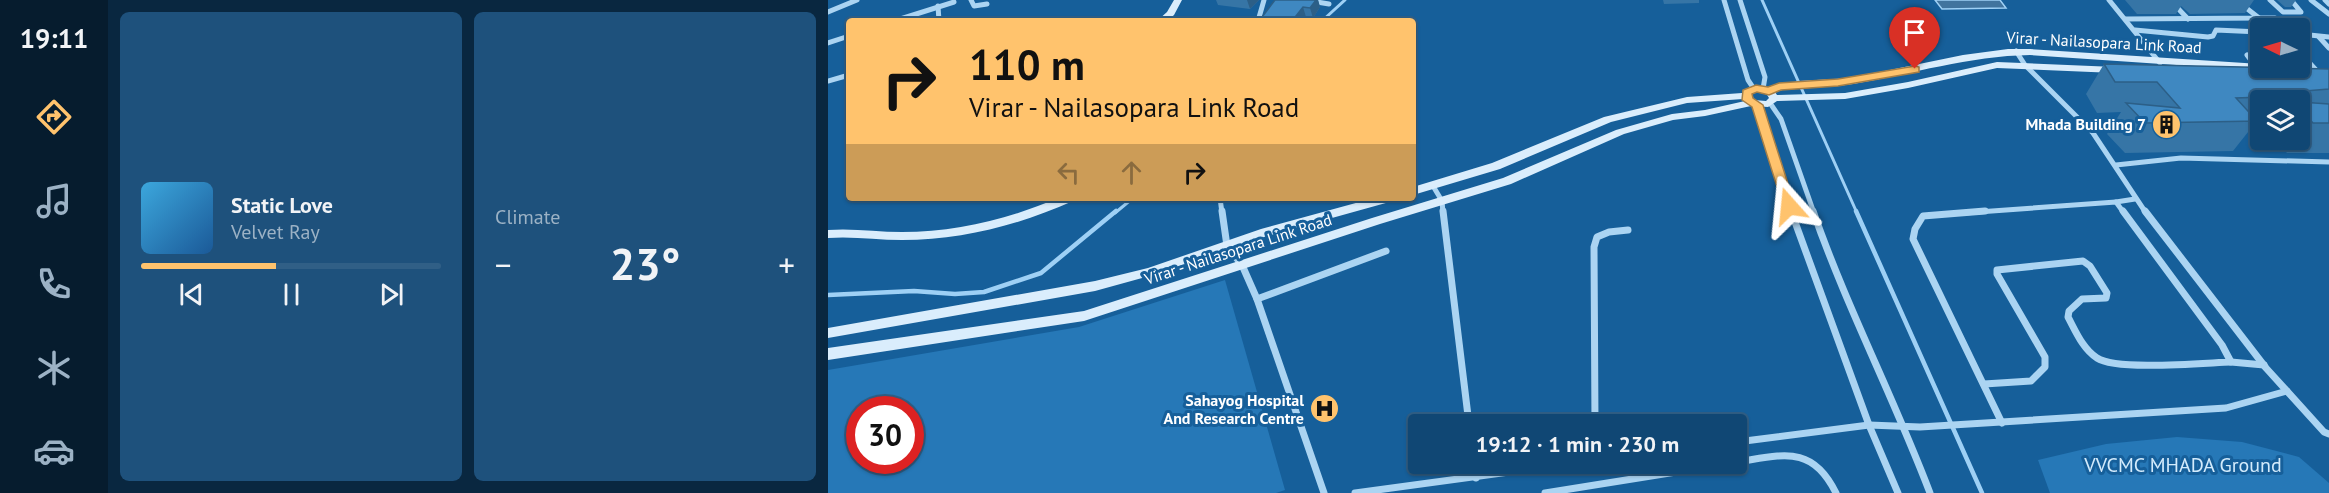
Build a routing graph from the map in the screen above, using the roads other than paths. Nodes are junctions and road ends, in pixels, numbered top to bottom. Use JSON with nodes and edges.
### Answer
{"nodes":[{"id":1,"x":857,"y":0,"type":"edge"},
{"id":2,"x":971,"y":0,"type":"edge"},
{"id":3,"x":1170,"y":0,"type":"edge"},
{"id":4,"x":1178,"y":0,"type":"edge"},
{"id":5,"x":1264,"y":0,"type":"edge"},
{"id":6,"x":1305,"y":0,"type":"edge"},
{"id":7,"x":1724,"y":0,"type":"edge"},
{"id":8,"x":1740,"y":0,"type":"edge"},
{"id":9,"x":2109,"y":0,"type":"edge"},
{"id":10,"x":2236,"y":0,"type":"edge"},
{"id":11,"x":2270,"y":0,"type":"edge"},
{"id":12,"x":2291,"y":0,"type":"edge"},
{"id":13,"x":2311,"y":0,"type":"edge"},
{"id":14,"x":2325,"y":0,"type":"edge"},
{"id":15,"x":2171,"y":1,"type":"edge"},
{"id":16,"x":954,"y":2,"type":"dead end"},
{"id":17,"x":2162,"y":2,"type":"dead end"},
{"id":18,"x":987,"y":4,"type":"dead end"},
{"id":19,"x":1329,"y":4,"type":"dead end"},
{"id":20,"x":2329,"y":4,"type":"edge"},
{"id":21,"x":938,"y":6,"type":"junction"},
{"id":22,"x":828,"y":12,"type":"edge"},
{"id":23,"x":2329,"y":14,"type":"edge"},
{"id":24,"x":903,"y":18,"type":"edge"},
{"id":25,"x":939,"y":18,"type":"edge"},
{"id":26,"x":1162,"y":18,"type":"edge"},
{"id":27,"x":1165,"y":18,"type":"edge"},
{"id":28,"x":1259,"y":18,"type":"edge"},
{"id":29,"x":2250,"y":18,"type":"edge"},
{"id":30,"x":2259,"y":18,"type":"edge"},
{"id":31,"x":2125,"y":19,"type":"junction"},
{"id":32,"x":2188,"y":19,"type":"junction"},
{"id":33,"x":2135,"y":30,"type":"junction"},
{"id":34,"x":2250,"y":32,"type":"edge"},
{"id":35,"x":2310,"y":35,"type":"edge"},
{"id":36,"x":2318,"y":36,"type":"junction"},
{"id":37,"x":846,"y":37,"type":"edge"},
{"id":38,"x":2329,"y":37,"type":"edge"},
{"id":39,"x":828,"y":43,"type":"edge"},
{"id":40,"x":2329,"y":48,"type":"edge"},
{"id":41,"x":2016,"y":51,"type":"junction"},
{"id":42,"x":2247,"y":55,"type":"dead end"},
{"id":43,"x":2250,"y":58,"type":"edge"},
{"id":44,"x":2310,"y":63,"type":"edge"},
{"id":45,"x":2025,"y":64,"type":"junction"},
{"id":46,"x":2250,"y":67,"type":"edge"},
{"id":47,"x":2161,"y":69,"type":"junction"},
{"id":48,"x":2310,"y":70,"type":"edge"},
{"id":49,"x":2316,"y":70,"type":"junction"},
{"id":50,"x":2329,"y":70,"type":"edge"},
{"id":51,"x":2122,"y":71,"type":"edge"},
{"id":52,"x":846,"y":76,"type":"edge"},
{"id":53,"x":2261,"y":79,"type":"edge"},
{"id":54,"x":2284,"y":80,"type":"edge"},
{"id":55,"x":828,"y":81,"type":"edge"},
{"id":56,"x":1838,"y":83,"type":"junction"},
{"id":57,"x":1762,"y":96,"type":"junction"},
{"id":58,"x":1845,"y":96,"type":"junction"},
{"id":59,"x":2329,"y":162,"type":"edge"},
{"id":60,"x":2116,"y":165,"type":"junction"},
{"id":61,"x":1433,"y":186,"type":"junction"},
{"id":62,"x":1416,"y":190,"type":"edge"},
{"id":63,"x":2135,"y":200,"type":"junction"},
{"id":64,"x":1061,"y":201,"type":"edge"},
{"id":65,"x":1220,"y":201,"type":"edge"},
{"id":66,"x":1378,"y":201,"type":"edge"},
{"id":67,"x":1442,"y":201,"type":"junction"},
{"id":68,"x":2116,"y":202,"type":"junction"},
{"id":69,"x":1628,"y":230,"type":"dead end"},
{"id":70,"x":828,"y":234,"type":"edge"},
{"id":71,"x":1227,"y":246,"type":"junction"},
{"id":72,"x":1386,"y":251,"type":"dead end"},
{"id":73,"x":1242,"y":265,"type":"junction"},
{"id":74,"x":1257,"y":299,"type":"junction"},
{"id":75,"x":828,"y":333,"type":"edge"},
{"id":76,"x":828,"y":354,"type":"edge"},
{"id":77,"x":2231,"y":362,"type":"junction"},
{"id":78,"x":2264,"y":364,"type":"junction"},
{"id":79,"x":1983,"y":384,"type":"junction"},
{"id":80,"x":2287,"y":392,"type":"junction"},
{"id":81,"x":1468,"y":414,"type":"edge"},
{"id":82,"x":1595,"y":414,"type":"edge"},
{"id":83,"x":2002,"y":423,"type":"junction"},
{"id":84,"x":1869,"y":425,"type":"junction"},
{"id":85,"x":1904,"y":425,"type":"junction"},
{"id":86,"x":2329,"y":434,"type":"edge"},
{"id":87,"x":1747,"y":441,"type":"edge"},
{"id":88,"x":1747,"y":460,"type":"edge"},
{"id":89,"x":1475,"y":474,"type":"edge"},
{"id":90,"x":1502,"y":474,"type":"edge"},
{"id":91,"x":1664,"y":474,"type":"edge"},
{"id":92,"x":1476,"y":478,"type":"junction"},
{"id":93,"x":1324,"y":493,"type":"edge"},
{"id":94,"x":1355,"y":493,"type":"edge"},
{"id":95,"x":1545,"y":493,"type":"edge"},
{"id":96,"x":1836,"y":493,"type":"edge"},
{"id":97,"x":1898,"y":493,"type":"edge"},
{"id":98,"x":1930,"y":493,"type":"edge"}],
"edges":[{"from":1,"to":22,"type":"street"},
{"from":2,"to":18,"type":"street"},
{"from":3,"to":26,"type":"street"},
{"from":4,"to":27,"type":"street"},
{"from":5,"to":28,"type":"street"},
{"from":6,"to":19,"type":"street"},
{"from":7,"to":57,"type":"street"},
{"from":8,"to":57,"type":"street"},
{"from":9,"to":31,"type":"street"},
{"from":10,"to":30,"type":"street"},
{"from":11,"to":12,"type":"street"},
{"from":13,"to":23,"type":"street"},
{"from":14,"to":20,"type":"street"},
{"from":15,"to":17,"type":"street"},
{"from":15,"to":32,"type":"street"},
{"from":16,"to":21,"type":"street"},
{"from":21,"to":24,"type":"street"},
{"from":21,"to":25,"type":"street"},
{"from":29,"to":32,"type":"street"},
{"from":31,"to":32,"type":"street"},
{"from":31,"to":33,"type":"street"},
{"from":33,"to":34,"type":"street"},
{"from":33,"to":47,"type":"street"},
{"from":35,"to":36,"type":"street"},
{"from":36,"to":38,"type":"street"},
{"from":36,"to":40,"type":"street"},
{"from":37,"to":39,"type":"street"},
{"from":41,"to":45,"type":"street"},
{"from":41,"to":47,"type":"street","name":"Virar - Nailasopara Link Road"},
{"from":41,"to":56,"type":"street","name":"Virar - Nailasopara Link Road"},
{"from":42,"to":43,"type":"street"},
{"from":44,"to":49,"type":"street"},
{"from":45,"to":51,"type":"street","name":"Virar - Nailasopara Link Road"},
{"from":45,"to":58,"type":"street","name":"Virar - Nailasopara Link Road"},
{"from":45,"to":60,"type":"street"},
{"from":46,"to":47,"type":"street","name":"Virar - Nailasopara Link Road"},
{"from":48,"to":49,"type":"street","name":"Virar - Nailasopara Link Road"},
{"from":49,"to":50,"type":"street","name":"Virar - Nailasopara Link Road"},
{"from":52,"to":55,"type":"street"},
{"from":53,"to":54,"type":"street"},
{"from":56,"to":57,"type":"street","name":"Virar - Nailasopara Link Road"},
{"from":56,"to":58,"type":"street"},
{"from":57,"to":58,"type":"street","name":"Virar - Nailasopara Link Road"},
{"from":57,"to":61,"type":"street","name":"Virar - Nailasopara Link Road"},
{"from":57,"to":67,"type":"street","name":"Virar - Nailasopara Link Road"},
{"from":57,"to":84,"type":"street"},
{"from":57,"to":85,"type":"street"},
{"from":59,"to":60,"type":"street"},
{"from":60,"to":63,"type":"street"},
{"from":61,"to":62,"type":"street","name":"Virar - Nailasopara Link Road"},
{"from":61,"to":67,"type":"street"},
{"from":63,"to":68,"type":"street"},
{"from":63,"to":78,"type":"street"},
{"from":64,"to":70,"type":"street"},
{"from":65,"to":71,"type":"street"},
{"from":66,"to":71,"type":"street","name":"Virar - Nailasopara Link Road"},
{"from":67,"to":73,"type":"street","name":"Virar - Nailasopara Link Road"},
{"from":67,"to":81,"type":"street"},
{"from":68,"to":77,"type":"street"},
{"from":68,"to":79,"type":"street"},
{"from":69,"to":82,"type":"street"},
{"from":71,"to":73,"type":"street"},
{"from":71,"to":75,"type":"street","name":"Virar - Nailasopara Link Road"},
{"from":72,"to":74,"type":"street"},
{"from":73,"to":74,"type":"street"},
{"from":73,"to":76,"type":"street","name":"Virar - Nailasopara Link Road"},
{"from":74,"to":93,"type":"street"},
{"from":77,"to":78,"type":"street"},
{"from":77,"to":79,"type":"street"},
{"from":78,"to":80,"type":"street"},
{"from":79,"to":83,"type":"street"},
{"from":80,"to":83,"type":"street"},
{"from":80,"to":86,"type":"street"},
{"from":83,"to":85,"type":"street"},
{"from":84,"to":85,"type":"street"},
{"from":84,"to":87,"type":"street"},
{"from":84,"to":97,"type":"street"},
{"from":85,"to":98,"type":"street"},
{"from":88,"to":96,"type":"street"},
{"from":89,"to":92,"type":"street"},
{"from":90,"to":92,"type":"street"},
{"from":91,"to":95,"type":"street"},
{"from":92,"to":94,"type":"street"}]}
